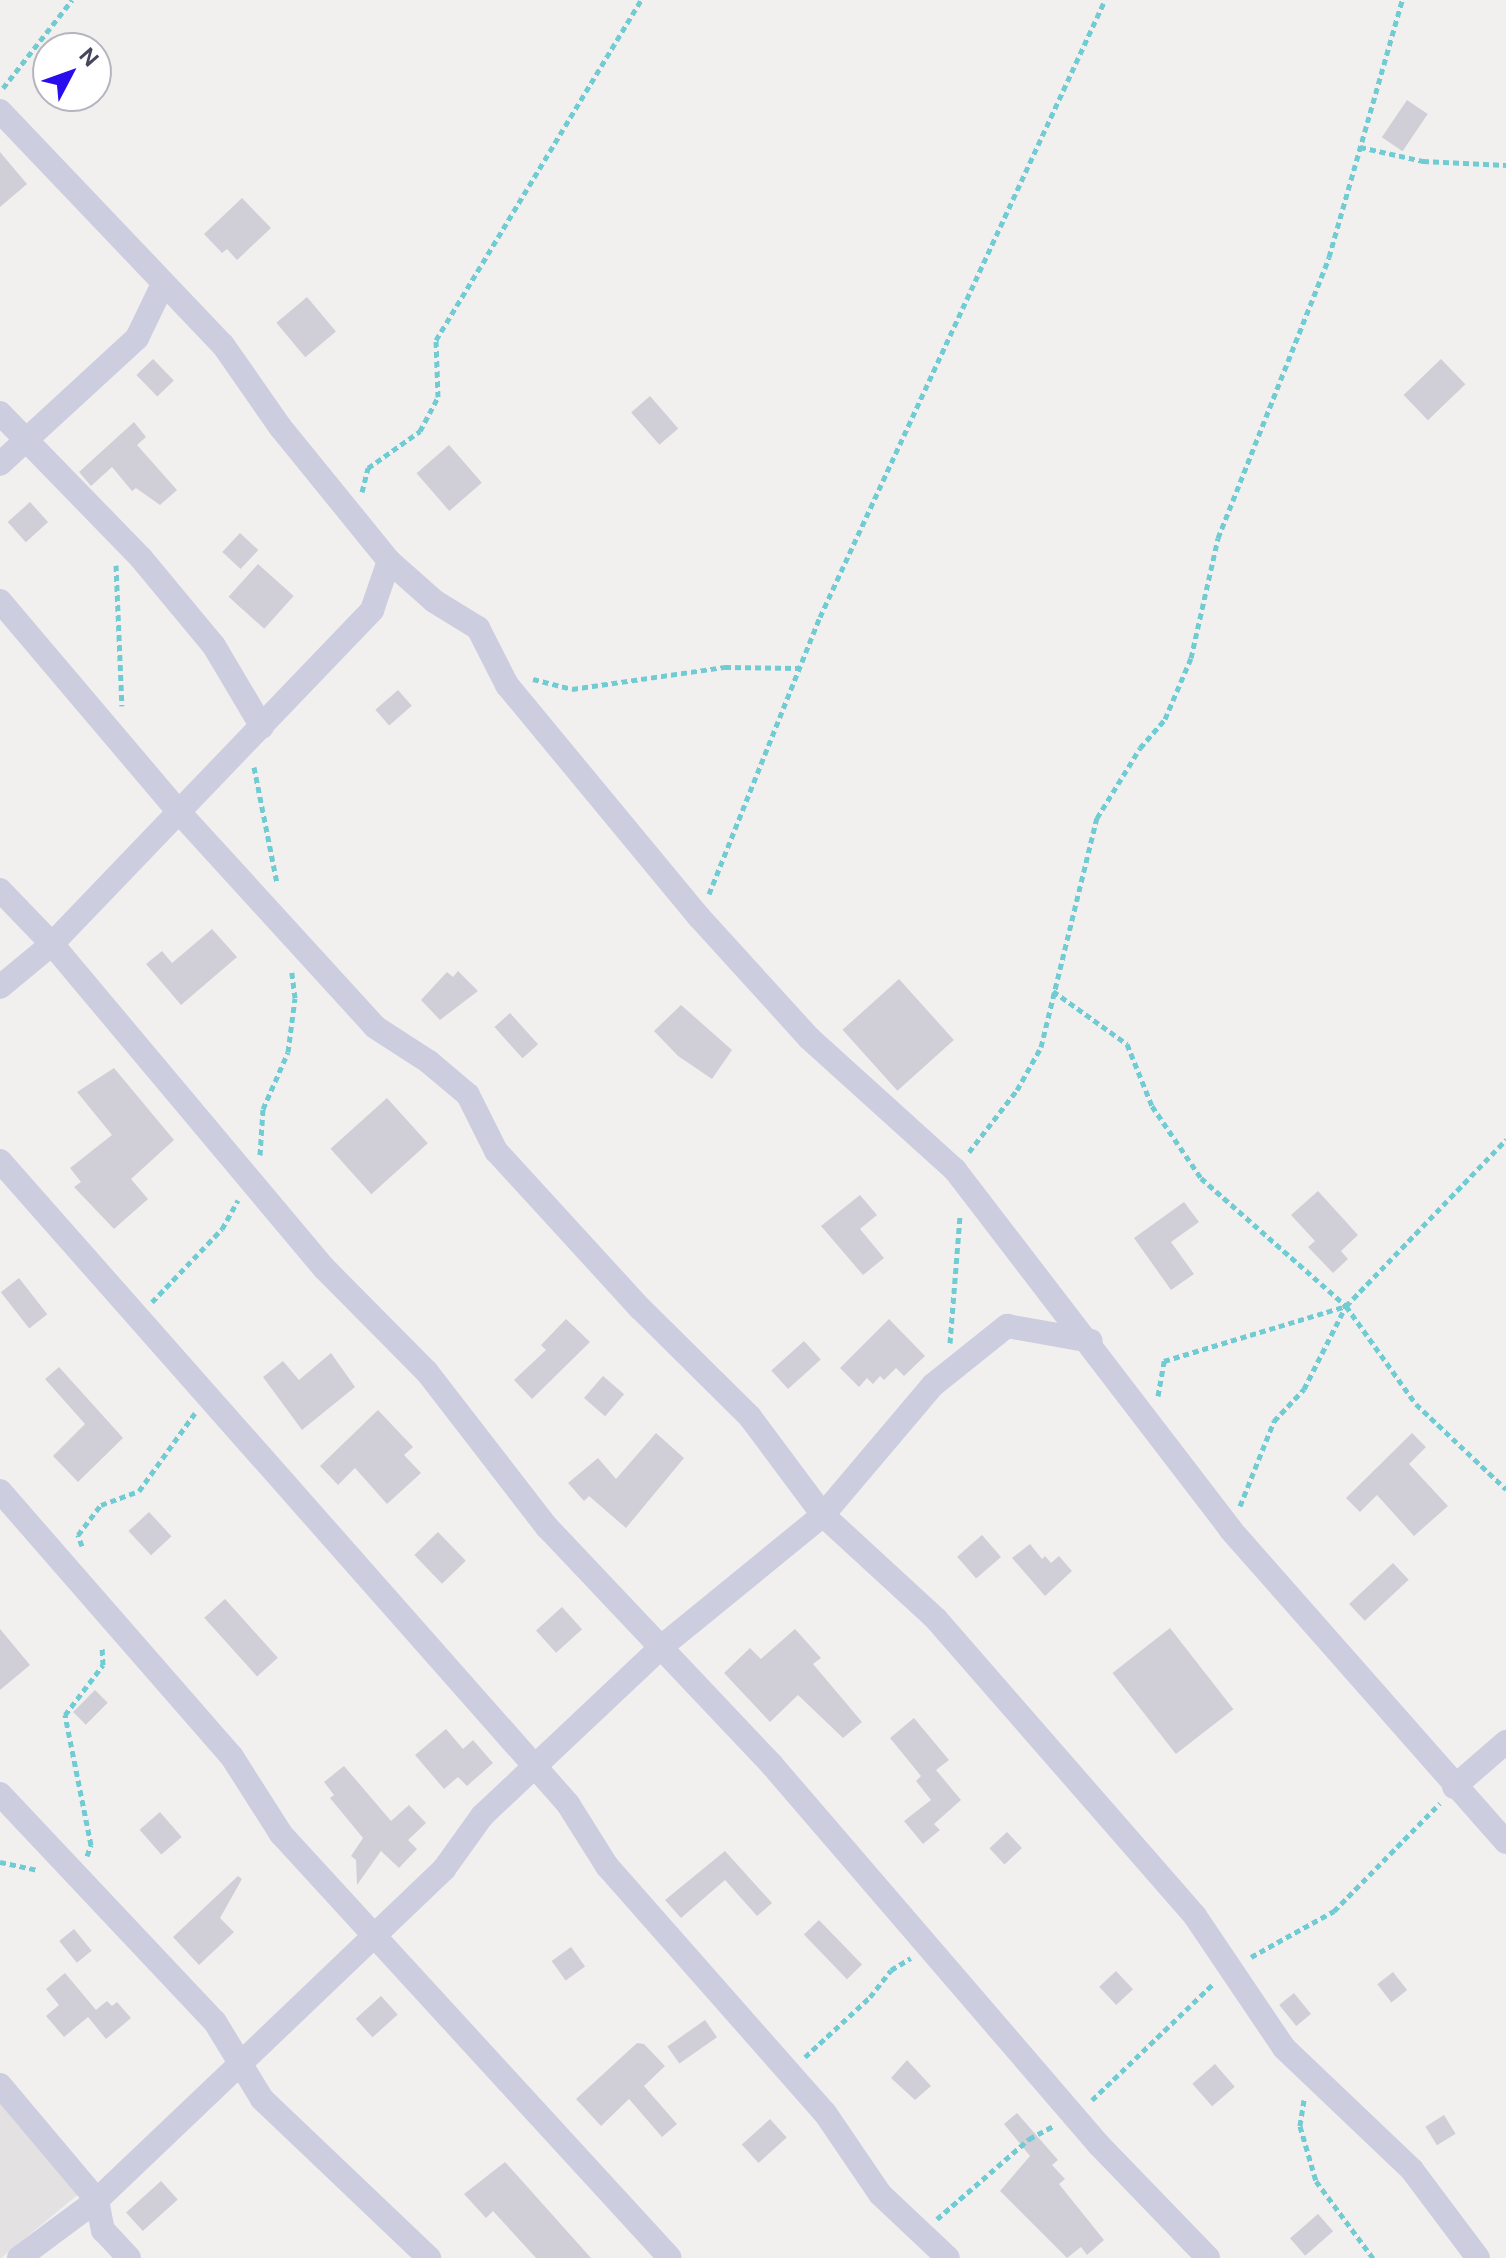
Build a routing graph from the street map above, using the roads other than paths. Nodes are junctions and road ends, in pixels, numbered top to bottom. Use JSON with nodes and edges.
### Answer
{"nodes":[{"id":1,"x":0,"y":111,"type":"edge"},
{"id":2,"x":163,"y":284,"type":"junction"},
{"id":3,"x":0,"y":413,"type":"edge"},
{"id":4,"x":26,"y":442,"type":"junction"},
{"id":5,"x":0,"y":464,"type":"edge"},
{"id":6,"x":389,"y":561,"type":"junction"},
{"id":7,"x":0,"y":601,"type":"edge"},
{"id":8,"x":262,"y":727,"type":"junction"},
{"id":9,"x":178,"y":811,"type":"junction"},
{"id":10,"x":0,"y":890,"type":"edge"},
{"id":11,"x":52,"y":944,"type":"junction"},
{"id":12,"x":0,"y":987,"type":"edge"},
{"id":13,"x":0,"y":1161,"type":"edge"},
{"id":14,"x":1091,"y":1341,"type":"junction"},
{"id":15,"x":0,"y":1491,"type":"edge"},
{"id":16,"x":823,"y":1515,"type":"junction"},
{"id":17,"x":660,"y":1648,"type":"junction"},
{"id":18,"x":1506,"y":1742,"type":"edge"},
{"id":19,"x":535,"y":1768,"type":"junction"},
{"id":20,"x":1454,"y":1787,"type":"junction"},
{"id":21,"x":0,"y":1794,"type":"edge"},
{"id":22,"x":1506,"y":1842,"type":"edge"},
{"id":23,"x":373,"y":1937,"type":"junction"},
{"id":24,"x":239,"y":2065,"type":"junction"},
{"id":25,"x":0,"y":2085,"type":"edge"},
{"id":26,"x":97,"y":2200,"type":"junction"},
{"id":27,"x":19,"y":2258,"type":"edge"},
{"id":28,"x":129,"y":2258,"type":"edge"},
{"id":29,"x":429,"y":2258,"type":"edge"},
{"id":30,"x":670,"y":2258,"type":"edge"},
{"id":31,"x":948,"y":2258,"type":"edge"},
{"id":32,"x":1208,"y":2258,"type":"edge"},
{"id":33,"x":1478,"y":2258,"type":"edge"}],
"edges":[{"from":1,"to":2,"type":"street"},
{"from":2,"to":4,"type":"street"},
{"from":2,"to":6,"type":"street"},
{"from":3,"to":4,"type":"street"},
{"from":4,"to":5,"type":"street"},
{"from":4,"to":8,"type":"street"},
{"from":6,"to":8,"type":"street"},
{"from":6,"to":14,"type":"street"},
{"from":7,"to":9,"type":"street"},
{"from":8,"to":9,"type":"street"},
{"from":9,"to":11,"type":"street"},
{"from":9,"to":16,"type":"street"},
{"from":10,"to":11,"type":"street"},
{"from":11,"to":12,"type":"street"},
{"from":11,"to":17,"type":"street"},
{"from":13,"to":19,"type":"street"},
{"from":14,"to":16,"type":"street"},
{"from":14,"to":20,"type":"street"},
{"from":15,"to":23,"type":"street"},
{"from":16,"to":17,"type":"street"},
{"from":16,"to":33,"type":"street"},
{"from":17,"to":19,"type":"street"},
{"from":17,"to":32,"type":"street"},
{"from":18,"to":20,"type":"street"},
{"from":19,"to":23,"type":"street"},
{"from":19,"to":31,"type":"street"},
{"from":20,"to":22,"type":"street"},
{"from":21,"to":24,"type":"street"},
{"from":23,"to":24,"type":"street"},
{"from":23,"to":30,"type":"street"},
{"from":24,"to":26,"type":"street"},
{"from":24,"to":29,"type":"street"},
{"from":25,"to":26,"type":"street"},
{"from":26,"to":27,"type":"street"},
{"from":26,"to":28,"type":"street"}]}
